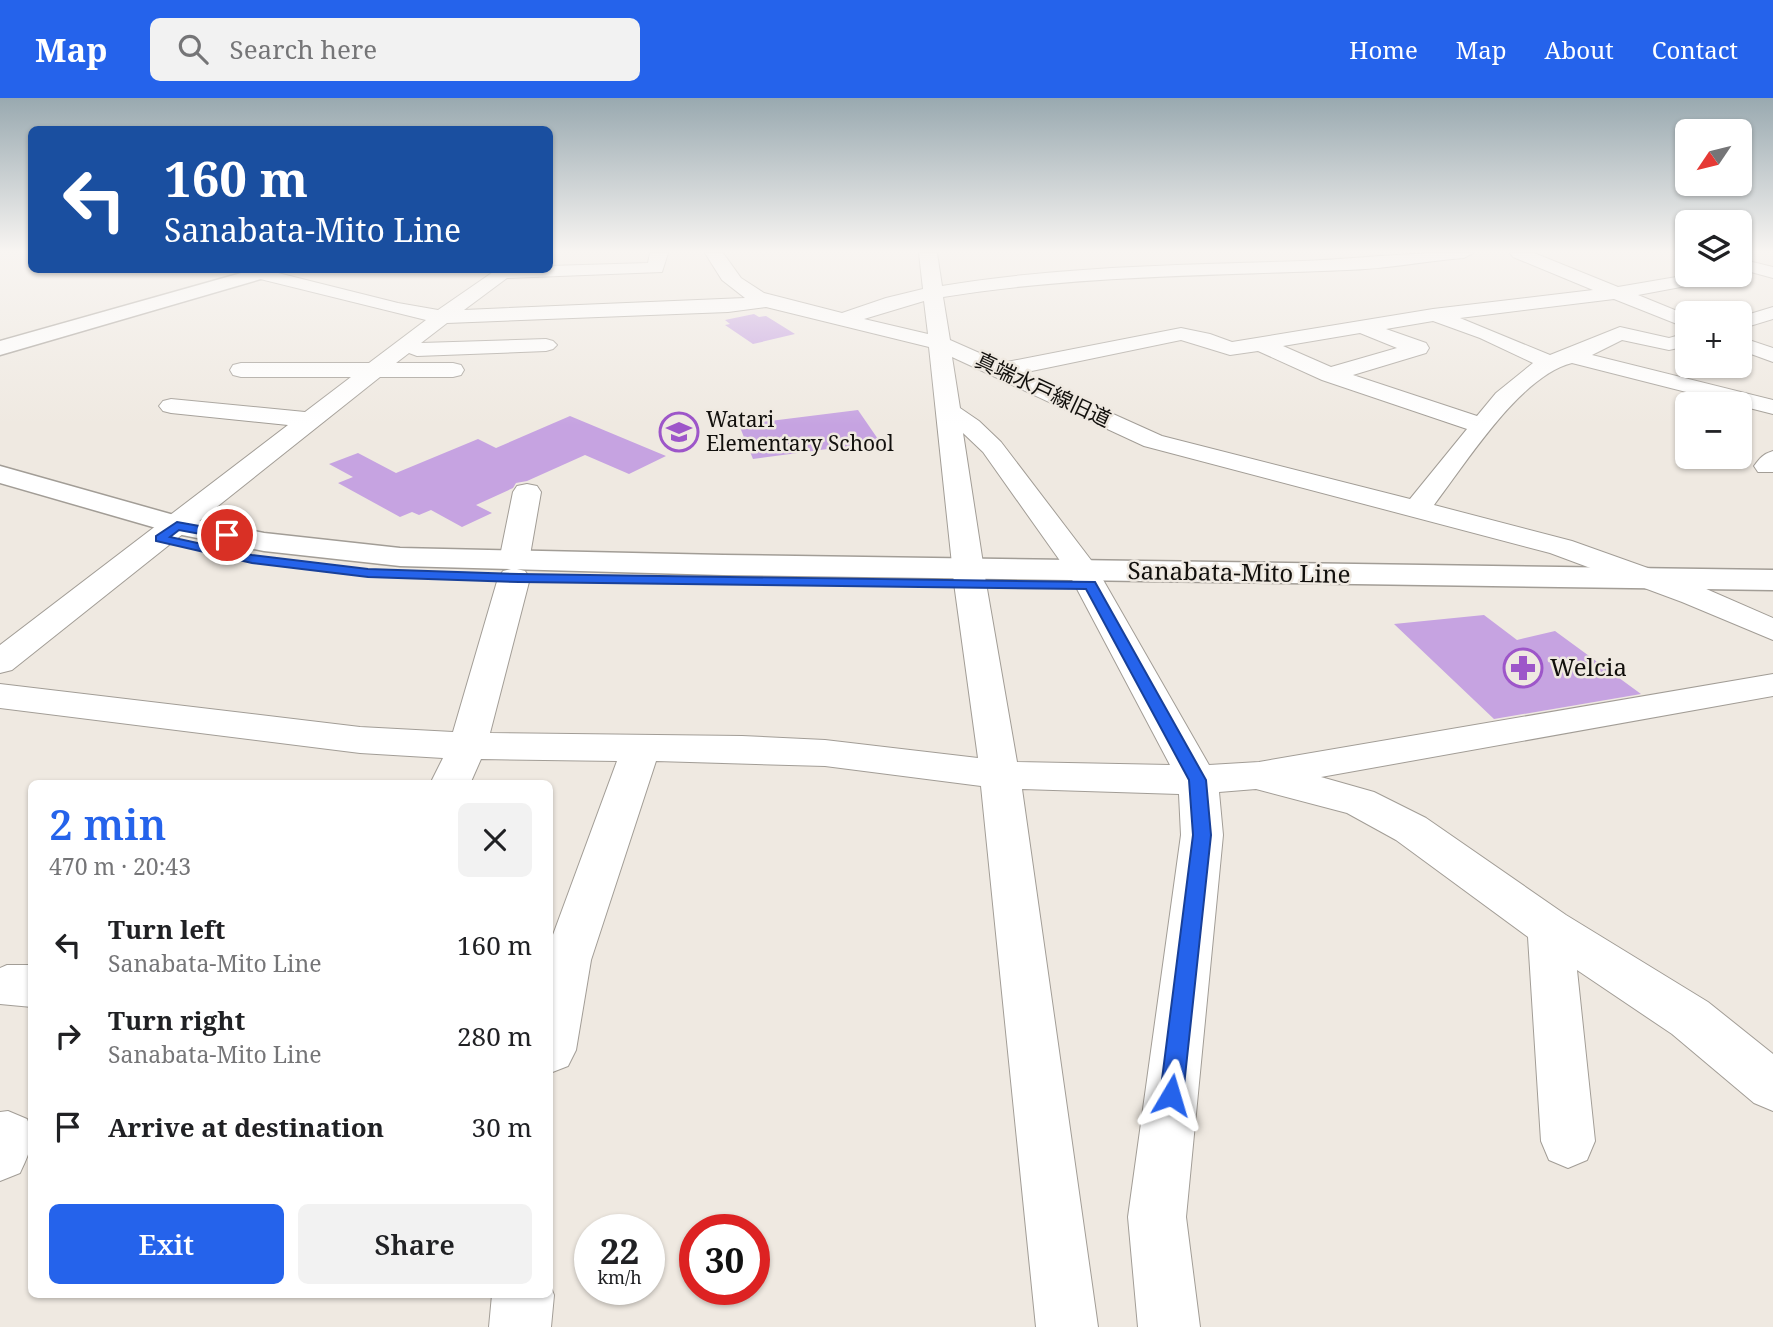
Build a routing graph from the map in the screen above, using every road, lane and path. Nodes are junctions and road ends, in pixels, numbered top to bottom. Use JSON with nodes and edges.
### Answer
{"nodes":[{"id":1,"x":129,"y":310,"type":"edge"},
{"id":2,"x":405,"y":310,"type":"edge"},
{"id":3,"x":451,"y":310,"type":"edge"},
{"id":4,"x":615,"y":310,"type":"edge"},
{"id":5,"x":804,"y":310,"type":"edge"},
{"id":6,"x":866,"y":310,"type":"edge"},
{"id":7,"x":936,"y":310,"type":"edge"},
{"id":8,"x":1472,"y":310,"type":"edge"},
{"id":9,"x":1658,"y":310,"type":"edge"},
{"id":10,"x":1773,"y":313,"type":"edge"},
{"id":11,"x":1433,"y":315,"type":"junction"},
{"id":12,"x":442,"y":317,"type":"junction"},
{"id":13,"x":1675,"y":317,"type":"edge"},
{"id":14,"x":1752,"y":319,"type":"edge"},
{"id":15,"x":844,"y":320,"type":"junction"},
{"id":16,"x":1361,"y":327,"type":"junction"},
{"id":17,"x":939,"y":343,"type":"junction"},
{"id":18,"x":1675,"y":343,"type":"edge"},
{"id":19,"x":1260,"y":344,"type":"junction"},
{"id":20,"x":546,"y":345,"type":"dead end"},
{"id":21,"x":0,"y":348,"type":"edge"},
{"id":22,"x":1752,"y":348,"type":"edge"},
{"id":23,"x":400,"y":351,"type":"junction"},
{"id":24,"x":1773,"y":356,"type":"edge"},
{"id":25,"x":1560,"y":359,"type":"junction"},
{"id":26,"x":1752,"y":364,"type":"edge"},
{"id":27,"x":1773,"y":369,"type":"edge"},
{"id":28,"x":242,"y":370,"type":"dead end"},
{"id":29,"x":453,"y":370,"type":"dead end"},
{"id":30,"x":1002,"y":370,"type":"junction"},
{"id":31,"x":371,"y":372,"type":"junction"},
{"id":32,"x":1330,"y":375,"type":"junction"},
{"id":33,"x":171,"y":406,"type":"dead end"},
{"id":34,"x":1773,"y":407,"type":"edge"},
{"id":35,"x":949,"y":412,"type":"junction"},
{"id":36,"x":312,"y":420,"type":"junction"},
{"id":37,"x":1483,"y":426,"type":"junction"},
{"id":38,"x":0,"y":474,"type":"edge"},
{"id":39,"x":527,"y":492,"type":"dead end"},
{"id":40,"x":0,"y":494,"type":"edge"},
{"id":41,"x":1418,"y":508,"type":"junction"},
{"id":42,"x":169,"y":532,"type":"junction"},
{"id":43,"x":514,"y":569,"type":"junction"},
{"id":44,"x":970,"y":576,"type":"junction"},
{"id":45,"x":1087,"y":578,"type":"junction"},
{"id":46,"x":1651,"y":578,"type":"junction"},
{"id":47,"x":1773,"y":580,"type":"edge"},
{"id":48,"x":1693,"y":595,"type":"junction"},
{"id":49,"x":1773,"y":596,"type":"edge"},
{"id":50,"x":1773,"y":630,"type":"edge"},
{"id":51,"x":0,"y":662,"type":"edge"},
{"id":52,"x":1773,"y":685,"type":"edge"},
{"id":53,"x":0,"y":696,"type":"edge"},
{"id":54,"x":468,"y":746,"type":"junction"},
{"id":55,"x":640,"y":750,"type":"junction"},
{"id":56,"x":1000,"y":775,"type":"junction"},
{"id":57,"x":1256,"y":775,"type":"junction"},
{"id":58,"x":452,"y":780,"type":"edge"},
{"id":59,"x":1198,"y":780,"type":"junction"},
{"id":60,"x":1550,"y":928,"type":"junction"},
{"id":61,"x":553,"y":1032,"type":"edge"},
{"id":62,"x":1773,"y":1086,"type":"edge"},
{"id":63,"x":0,"y":1139,"type":"edge"},
{"id":64,"x":1568,"y":1141,"type":"dead end"},
{"id":65,"x":0,"y":1154,"type":"edge"},
{"id":66,"x":523,"y":1298,"type":"edge"},
{"id":67,"x":520,"y":1327,"type":"edge"},
{"id":68,"x":1067,"y":1327,"type":"edge"},
{"id":69,"x":1169,"y":1327,"type":"edge"}],
"edges":[{"from":1,"to":21,"type":"main road"},
{"from":2,"to":12,"type":"street","name":"真端水戸線旧道"},
{"from":3,"to":12,"type":"street"},
{"from":4,"to":12,"type":"street","name":"真端水戸線旧道"},
{"from":5,"to":15,"type":"street","name":"真端水戸線旧道"},
{"from":6,"to":15,"type":"street"},
{"from":7,"to":17,"type":"street"},
{"from":8,"to":11,"type":"street"},
{"from":9,"to":13,"type":"street"},
{"from":10,"to":14,"type":"street"},
{"from":11,"to":16,"type":"street"},
{"from":11,"to":25,"type":"street"},
{"from":12,"to":23,"type":"street"},
{"from":15,"to":17,"type":"street","name":"真端水戸線旧道"},
{"from":16,"to":19,"type":"street"},
{"from":16,"to":32,"type":"street"},
{"from":17,"to":30,"type":"street","name":"真端水戸線旧道"},
{"from":17,"to":35,"type":"street"},
{"from":18,"to":25,"type":"street"},
{"from":19,"to":30,"type":"street"},
{"from":19,"to":32,"type":"street"},
{"from":20,"to":23,"type":"street"},
{"from":22,"to":24,"type":"street"},
{"from":23,"to":31,"type":"street"},
{"from":25,"to":34,"type":"street"},
{"from":25,"to":37,"type":"street"},
{"from":26,"to":27,"type":"street"},
{"from":28,"to":31,"type":"street"},
{"from":29,"to":31,"type":"street"},
{"from":30,"to":41,"type":"street","name":"真端水戸線旧道"},
{"from":31,"to":36,"type":"street"},
{"from":32,"to":37,"type":"street"},
{"from":33,"to":36,"type":"street"},
{"from":35,"to":44,"type":"street"},
{"from":35,"to":45,"type":"street"},
{"from":36,"to":42,"type":"street"},
{"from":37,"to":41,"type":"street"},
{"from":38,"to":42,"type":"main road","name":"Sanabata-Mito Line"},
{"from":39,"to":43,"type":"street"},
{"from":40,"to":42,"type":"main road","name":"Sanabata-Mito Line"},
{"from":41,"to":46,"type":"street","name":"真端水戸線旧道"},
{"from":42,"to":43,"type":"main road","name":"Sanabata-Mito Line"},
{"from":42,"to":51,"type":"street"},
{"from":43,"to":44,"type":"main road","name":"Sanabata-Mito Line"},
{"from":43,"to":54,"type":"street"},
{"from":44,"to":45,"type":"main road","name":"Sanabata-Mito Line"},
{"from":44,"to":56,"type":"street"},
{"from":45,"to":46,"type":"main road","name":"Sanabata-Mito Line"},
{"from":45,"to":48,"type":"main road","name":"Sanabata-Mito Line"},
{"from":45,"to":59,"type":"street"},
{"from":46,"to":47,"type":"main road","name":"Sanabata-Mito Line"},
{"from":46,"to":48,"type":"street","name":"真端水戸線旧道"},
{"from":48,"to":49,"type":"main road","name":"Sanabata-Mito Line"},
{"from":48,"to":50,"type":"street","name":"真端水戸線旧道"},
{"from":52,"to":57,"type":"street"},
{"from":53,"to":54,"type":"street"},
{"from":54,"to":55,"type":"street"},
{"from":54,"to":58,"type":"street"},
{"from":55,"to":56,"type":"street"},
{"from":55,"to":61,"type":"street"},
{"from":56,"to":59,"type":"street"},
{"from":56,"to":68,"type":"street"},
{"from":57,"to":59,"type":"street"},
{"from":57,"to":60,"type":"street"},
{"from":59,"to":69,"type":"street"},
{"from":60,"to":62,"type":"street"},
{"from":60,"to":64,"type":"street"},
{"from":63,"to":65,"type":"street"},
{"from":66,"to":67,"type":"street"}]}
